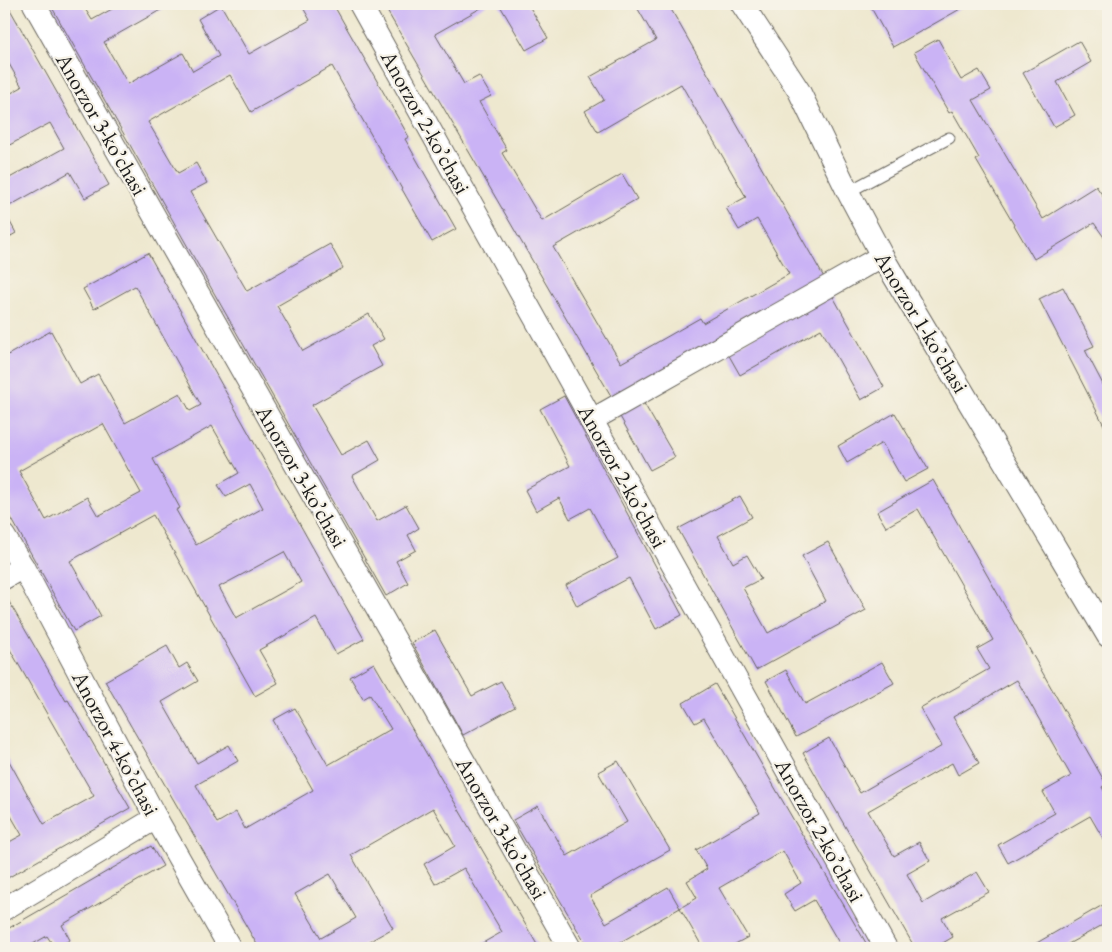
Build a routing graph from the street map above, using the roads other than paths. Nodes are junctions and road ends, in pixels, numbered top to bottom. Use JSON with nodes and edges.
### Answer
{"nodes":[{"id":1,"x":34,"y":4,"type":"edge"},
{"id":2,"x":360,"y":4,"type":"edge"},
{"id":3,"x":742,"y":4,"type":"edge"},
{"id":4,"x":949,"y":138,"type":"dead end"},
{"id":5,"x":848,"y":192,"type":"junction"},
{"id":6,"x":882,"y":256,"type":"junction"},
{"id":7,"x":592,"y":420,"type":"junction"},
{"id":8,"x":4,"y":536,"type":"edge"},
{"id":9,"x":13,"y":573,"type":"edge"},
{"id":10,"x":1108,"y":636,"type":"edge"},
{"id":11,"x":156,"y":818,"type":"junction"},
{"id":12,"x":4,"y":909,"type":"edge"},
{"id":13,"x":230,"y":948,"type":"edge"},
{"id":14,"x":570,"y":948,"type":"edge"},
{"id":15,"x":886,"y":948,"type":"edge"}],
"edges":[{"from":1,"to":14,"type":"street","name":"Аnorzor 3-koʼchasi"},
{"from":2,"to":7,"type":"street","name":"Аnorzor 2-koʼchasi"},
{"from":3,"to":5,"type":"street","name":"Аnorzor 1-koʼchasi"},
{"from":4,"to":5,"type":"lane"},
{"from":5,"to":6,"type":"street","name":"Аnorzor 1-koʼchasi"},
{"from":6,"to":7,"type":"street"},
{"from":6,"to":10,"type":"street","name":"Аnorzor 1-koʼchasi"},
{"from":7,"to":15,"type":"street","name":"Аnorzor 2-koʼchasi"},
{"from":8,"to":9,"type":"street","name":"Аnorzor 4-koʼchasi"},
{"from":9,"to":11,"type":"street","name":"Аnorzor 4-koʼchasi"},
{"from":11,"to":12,"type":"street"},
{"from":11,"to":13,"type":"street","name":"Аnorzor 4-koʼchasi"}]}
